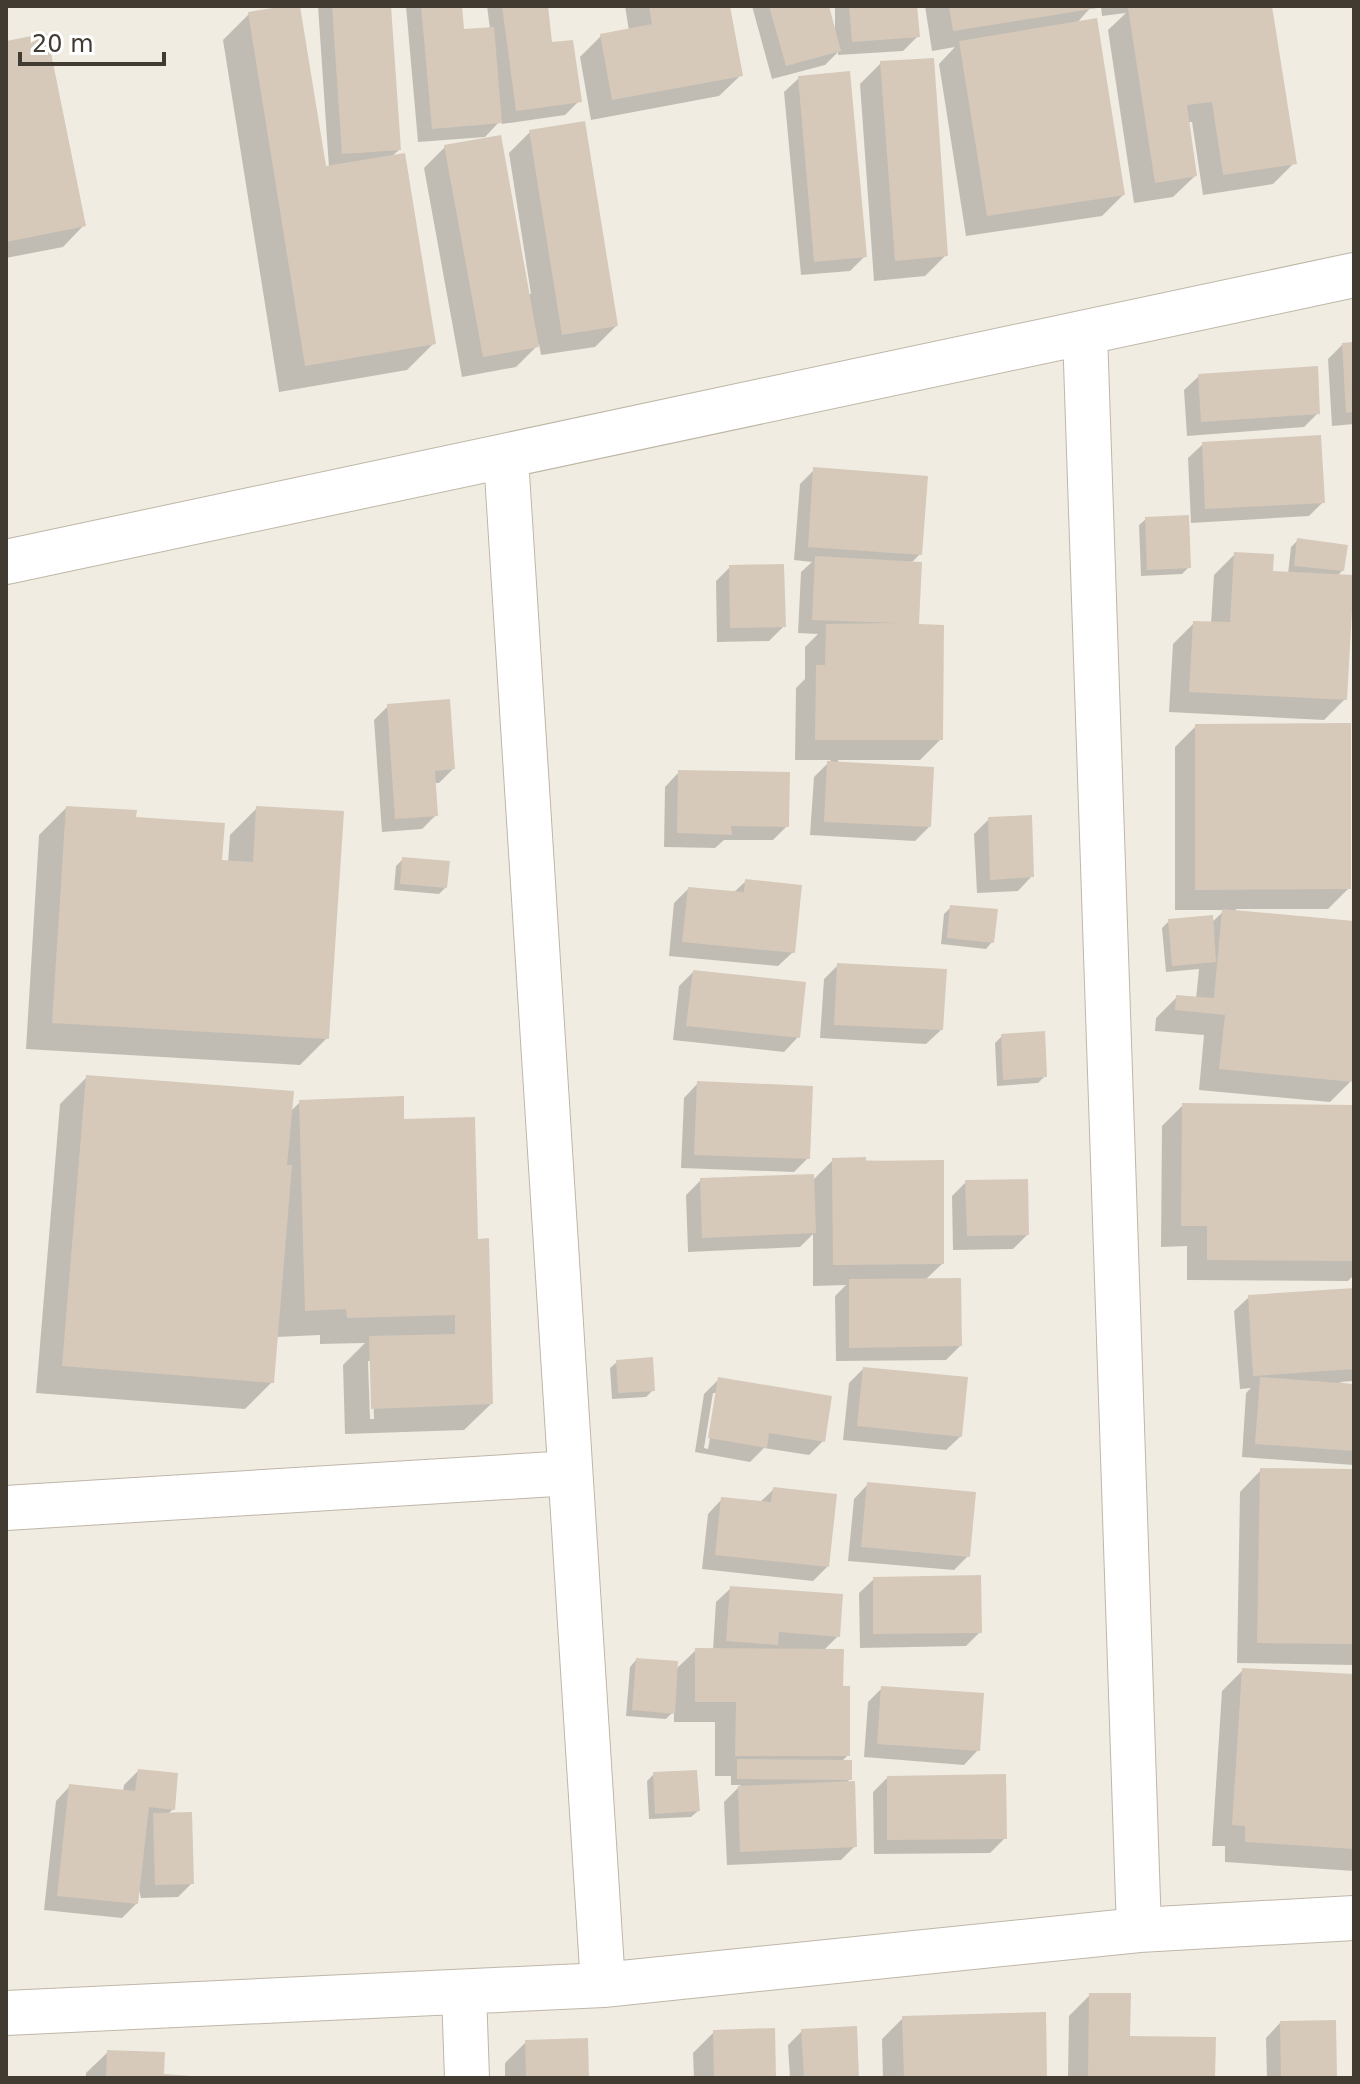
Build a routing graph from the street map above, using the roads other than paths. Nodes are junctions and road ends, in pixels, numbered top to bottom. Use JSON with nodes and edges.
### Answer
{"nodes":[{"id":1,"x":1354,"y":275,"type":"edge"},
{"id":2,"x":1085,"y":333,"type":"junction"},
{"id":3,"x":506,"y":458,"type":"junction"},
{"id":4,"x":6,"y":562,"type":"edge"},
{"id":5,"x":570,"y":1473,"type":"junction"},
{"id":6,"x":6,"y":1508,"type":"edge"},
{"id":7,"x":1354,"y":1918,"type":"edge"},
{"id":8,"x":1139,"y":1930,"type":"junction"},
{"id":9,"x":603,"y":1985,"type":"junction"},
{"id":10,"x":464,"y":1992,"type":"junction"},
{"id":11,"x":6,"y":2013,"type":"edge"},
{"id":12,"x":467,"y":2078,"type":"edge"}],
"edges":[{"from":1,"to":2,"type":"street"},
{"from":2,"to":3,"type":"street"},
{"from":2,"to":8,"type":"street"},
{"from":3,"to":4,"type":"street"},
{"from":3,"to":5,"type":"street"},
{"from":5,"to":6,"type":"street"},
{"from":5,"to":9,"type":"street"},
{"from":7,"to":8,"type":"street"},
{"from":8,"to":9,"type":"street"},
{"from":9,"to":10,"type":"street"},
{"from":10,"to":11,"type":"street"},
{"from":10,"to":12,"type":"street"}]}
